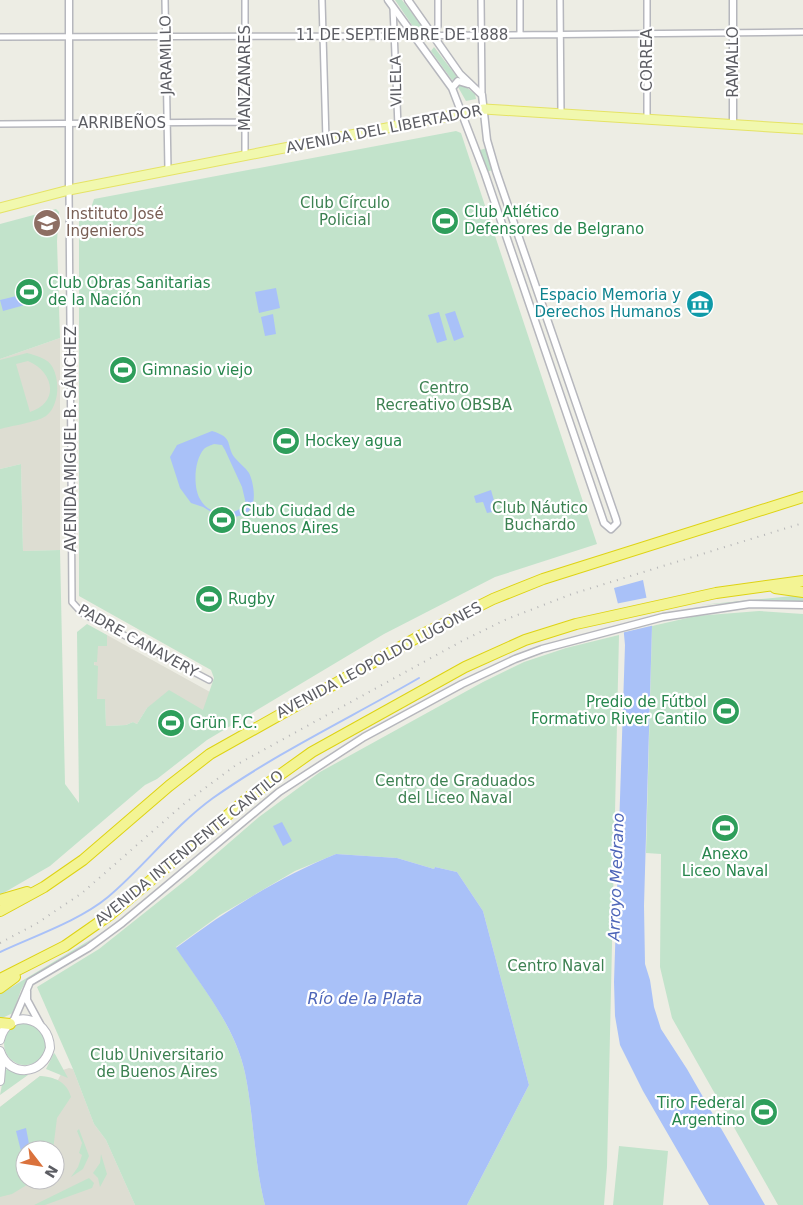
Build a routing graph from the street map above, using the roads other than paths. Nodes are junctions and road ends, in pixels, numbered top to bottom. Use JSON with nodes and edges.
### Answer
{"nodes":[{"id":1,"x":69,"y":0,"type":"edge"},
{"id":2,"x":165,"y":0,"type":"edge"},
{"id":3,"x":245,"y":0,"type":"edge"},
{"id":4,"x":322,"y":0,"type":"edge"},
{"id":5,"x":388,"y":0,"type":"edge"},
{"id":6,"x":408,"y":0,"type":"edge"},
{"id":7,"x":438,"y":0,"type":"edge"},
{"id":8,"x":481,"y":0,"type":"edge"},
{"id":9,"x":520,"y":0,"type":"edge"},
{"id":10,"x":560,"y":0,"type":"edge"},
{"id":11,"x":647,"y":0,"type":"edge"},
{"id":12,"x":733,"y":0,"type":"edge"},
{"id":13,"x":393,"y":7,"type":"junction"},
{"id":14,"x":733,"y":32,"type":"junction"},
{"id":15,"x":803,"y":32,"type":"edge"},
{"id":16,"x":647,"y":33,"type":"junction"},
{"id":17,"x":481,"y":34,"type":"junction"},
{"id":18,"x":520,"y":34,"type":"junction"},
{"id":19,"x":560,"y":34,"type":"junction"},
{"id":20,"x":433,"y":35,"type":"junction"},
{"id":21,"x":322,"y":36,"type":"junction"},
{"id":22,"x":395,"y":36,"type":"junction"},
{"id":23,"x":415,"y":36,"type":"junction"},
{"id":24,"x":0,"y":37,"type":"edge"},
{"id":25,"x":69,"y":37,"type":"junction"},
{"id":26,"x":165,"y":37,"type":"junction"},
{"id":27,"x":244,"y":37,"type":"junction"},
{"id":28,"x":469,"y":84,"type":"junction"},
{"id":29,"x":452,"y":88,"type":"junction"},
{"id":30,"x":482,"y":95,"type":"junction"},
{"id":31,"x":484,"y":109,"type":"junction"},
{"id":32,"x":561,"y":113,"type":"junction"},
{"id":33,"x":460,"y":114,"type":"junction"},
{"id":34,"x":647,"y":119,"type":"junction"},
{"id":35,"x":244,"y":122,"type":"junction"},
{"id":36,"x":167,"y":123,"type":"junction"},
{"id":37,"x":0,"y":124,"type":"edge"},
{"id":38,"x":68,"y":124,"type":"junction"},
{"id":39,"x":733,"y":124,"type":"junction"},
{"id":40,"x":398,"y":126,"type":"junction"},
{"id":41,"x":803,"y":129,"type":"edge"},
{"id":42,"x":326,"y":140,"type":"junction"},
{"id":43,"x":487,"y":140,"type":"junction"},
{"id":44,"x":473,"y":143,"type":"junction"},
{"id":45,"x":245,"y":155,"type":"junction"},
{"id":46,"x":168,"y":170,"type":"junction"},
{"id":47,"x":69,"y":190,"type":"junction"},
{"id":48,"x":0,"y":208,"type":"edge"},
{"id":49,"x":568,"y":382,"type":"junction"},
{"id":50,"x":557,"y":386,"type":"junction"},
{"id":51,"x":803,"y":497,"type":"edge"},
{"id":52,"x":803,"y":581,"type":"edge"},
{"id":53,"x":765,"y":586,"type":"junction"},
{"id":54,"x":803,"y":592,"type":"edge"},
{"id":55,"x":71,"y":598,"type":"joint"},
{"id":56,"x":803,"y":605,"type":"edge"},
{"id":57,"x":209,"y":680,"type":"dead end"},
{"id":58,"x":44,"y":886,"type":"junction"},
{"id":59,"x":0,"y":900,"type":"edge"},
{"id":60,"x":0,"y":911,"type":"edge"},
{"id":61,"x":37,"y":962,"type":"junction"},
{"id":62,"x":0,"y":979,"type":"edge"},
{"id":63,"x":0,"y":988,"type":"edge"},
{"id":64,"x":27,"y":988,"type":"junction"},
{"id":65,"x":8,"y":1023,"type":"edge"},
{"id":66,"x":40,"y":1024,"type":"junction"},
{"id":67,"x":0,"y":1040,"type":"edge"},
{"id":68,"x":1,"y":1053,"type":"edge"},
{"id":69,"x":0,"y":1081,"type":"edge"}],
"edges":[{"from":1,"to":25,"type":"street"},
{"from":2,"to":26,"type":"street","name":"JARAMILLO"},
{"from":3,"to":27,"type":"street","name":"MANZANARES"},
{"from":4,"to":21,"type":"street"},
{"from":5,"to":13,"type":"street"},
{"from":6,"to":20,"type":"street"},
{"from":7,"to":20,"type":"street"},
{"from":8,"to":17,"type":"street"},
{"from":9,"to":18,"type":"street"},
{"from":10,"to":19,"type":"street"},
{"from":11,"to":16,"type":"street","name":"CORREA"},
{"from":12,"to":14,"type":"street","name":"RAMALLO"},
{"from":13,"to":22,"type":"street","name":"VILELA"},
{"from":13,"to":23,"type":"street"},
{"from":14,"to":15,"type":"street","name":"11 DE SEPTIEMBRE DE 1888"},
{"from":14,"to":16,"type":"street","name":"11 DE SEPTIEMBRE DE 1888"},
{"from":14,"to":39,"type":"street","name":"RAMALLO"},
{"from":16,"to":19,"type":"street","name":"11 DE SEPTIEMBRE DE 1888"},
{"from":16,"to":34,"type":"street","name":"CORREA"},
{"from":17,"to":18,"type":"street","name":"11 DE SEPTIEMBRE DE 1888"},
{"from":17,"to":20,"type":"street","name":"11 DE SEPTIEMBRE DE 1888"},
{"from":17,"to":30,"type":"street"},
{"from":18,"to":19,"type":"street","name":"11 DE SEPTIEMBRE DE 1888"},
{"from":19,"to":32,"type":"street"},
{"from":20,"to":23,"type":"street","name":"11 DE SEPTIEMBRE DE 1888"},
{"from":20,"to":28,"type":"street"},
{"from":21,"to":22,"type":"street","name":"11 DE SEPTIEMBRE DE 1888"},
{"from":21,"to":27,"type":"street","name":"11 DE SEPTIEMBRE DE 1888"},
{"from":21,"to":42,"type":"street"},
{"from":22,"to":23,"type":"street","name":"11 DE SEPTIEMBRE DE 1888"},
{"from":22,"to":40,"type":"street","name":"VILELA"},
{"from":23,"to":29,"type":"street"},
{"from":24,"to":25,"type":"street","name":"11 DE SEPTIEMBRE DE 1888"},
{"from":25,"to":26,"type":"street","name":"11 DE SEPTIEMBRE DE 1888"},
{"from":25,"to":38,"type":"street"},
{"from":26,"to":27,"type":"street","name":"11 DE SEPTIEMBRE DE 1888"},
{"from":26,"to":36,"type":"street","name":"JARAMILLO"},
{"from":27,"to":35,"type":"street","name":"MANZANARES"},
{"from":28,"to":29,"type":"street"},
{"from":28,"to":30,"type":"street"},
{"from":29,"to":33,"type":"street"},
{"from":30,"to":31,"type":"street"},
{"from":31,"to":32,"type":"main road","name":"AVENIDA DEL LIBERTADOR"},
{"from":31,"to":33,"type":"main road","name":"AVENIDA DEL LIBERTADOR"},
{"from":31,"to":43,"type":"street"},
{"from":32,"to":34,"type":"main road","name":"AVENIDA DEL LIBERTADOR"},
{"from":33,"to":40,"type":"main road","name":"AVENIDA DEL LIBERTADOR"},
{"from":33,"to":44,"type":"street"},
{"from":34,"to":39,"type":"main road","name":"AVENIDA DEL LIBERTADOR"},
{"from":35,"to":36,"type":"street","name":"ARRIBEÑOS"},
{"from":35,"to":45,"type":"street","name":"MANZANARES"},
{"from":36,"to":38,"type":"street","name":"ARRIBEÑOS"},
{"from":36,"to":46,"type":"street","name":"JARAMILLO"},
{"from":37,"to":38,"type":"street","name":"ARRIBEÑOS"},
{"from":38,"to":47,"type":"street"},
{"from":39,"to":41,"type":"main road","name":"AVENIDA DEL LIBERTADOR"},
{"from":40,"to":42,"type":"main road","name":"AVENIDA DEL LIBERTADOR"},
{"from":42,"to":45,"type":"main road","name":"AVENIDA DEL LIBERTADOR"},
{"from":43,"to":44,"type":"street"},
{"from":43,"to":49,"type":"street"},
{"from":44,"to":50,"type":"street"},
{"from":45,"to":46,"type":"main road","name":"AVENIDA DEL LIBERTADOR"},
{"from":46,"to":47,"type":"main road","name":"AVENIDA DEL LIBERTADOR"},
{"from":47,"to":48,"type":"main road","name":"AVENIDA DEL LIBERTADOR"},
{"from":47,"to":55,"type":"street","name":"AVENIDA MIGUEL B. SÁNCHEZ"},
{"from":49,"to":50,"type":"street"},
{"from":49,"to":50,"type":"street"},
{"from":51,"to":58,"type":"highway","name":"AVENIDA LEOPOLDO LUGONES"},
{"from":52,"to":53,"type":"highway","name":"AVENIDA INTENDENTE CANTILO"},
{"from":53,"to":54,"type":"highway"},
{"from":53,"to":61,"type":"highway","name":"AVENIDA INTENDENTE CANTILO"},
{"from":55,"to":57,"type":"street","name":"PADRE CANAVERY"},
{"from":56,"to":64,"type":"street","name":"AVENIDA INTENDENTE CANTILO"},
{"from":58,"to":59,"type":"highway"},
{"from":58,"to":60,"type":"highway","name":"AVENIDA LEOPOLDO LUGONES"},
{"from":61,"to":62,"type":"highway","name":"AVENIDA INTENDENTE CANTILO"},
{"from":61,"to":63,"type":"highway"},
{"from":64,"to":65,"type":"street","name":"AVENIDA INTENDENTE CANTILO"},
{"from":64,"to":66,"type":"street"},
{"from":65,"to":66,"type":"main road"},
{"from":65,"to":67,"type":"main road"},
{"from":66,"to":68,"type":"main road"},
{"from":68,"to":69,"type":"main road"}]}
